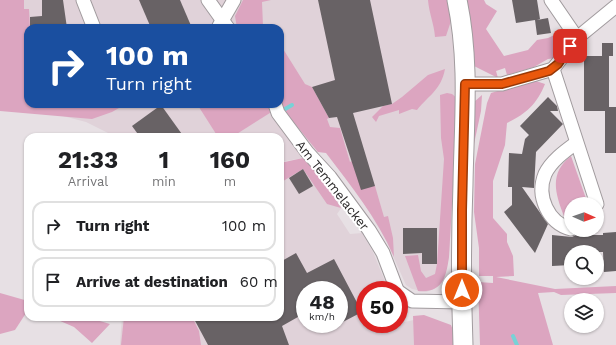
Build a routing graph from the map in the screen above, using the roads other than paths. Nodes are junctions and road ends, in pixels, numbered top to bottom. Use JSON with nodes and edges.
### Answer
{"nodes":[{"id":1,"x":83,"y":0,"type":"edge"},
{"id":2,"x":208,"y":0,"type":"edge"},
{"id":3,"x":234,"y":0,"type":"edge"},
{"id":4,"x":457,"y":0,"type":"edge"},
{"id":5,"x":551,"y":0,"type":"edge"},
{"id":6,"x":616,"y":6,"type":"edge"},
{"id":7,"x":92,"y":24,"type":"edge"},
{"id":8,"x":222,"y":24,"type":"edge"},
{"id":9,"x":224,"y":24,"type":"edge"},
{"id":10,"x":577,"y":38,"type":"junction"},
{"id":11,"x":553,"y":69,"type":"junction"},
{"id":12,"x":465,"y":84,"type":"junction"},
{"id":13,"x":276,"y":108,"type":"edge"},
{"id":14,"x":576,"y":143,"type":"junction"},
{"id":15,"x":595,"y":197,"type":"edge"},
{"id":16,"x":564,"y":227,"type":"edge"},
{"id":17,"x":394,"y":281,"type":"edge"},
{"id":18,"x":408,"y":298,"type":"edge"},
{"id":19,"x":462,"y":302,"type":"junction"},
{"id":20,"x":463,"y":345,"type":"edge"}],
"edges":[{"from":1,"to":7,"type":"street"},
{"from":2,"to":8,"type":"street"},
{"from":3,"to":9,"type":"street"},
{"from":4,"to":12,"type":"main road"},
{"from":5,"to":10,"type":"street"},
{"from":6,"to":10,"type":"street"},
{"from":10,"to":11,"type":"street"},
{"from":11,"to":12,"type":"street"},
{"from":11,"to":14,"type":"street"},
{"from":12,"to":19,"type":"main road"},
{"from":13,"to":17,"type":"street","name":"Am Temmelacker"},
{"from":14,"to":15,"type":"street"},
{"from":14,"to":16,"type":"street"},
{"from":18,"to":19,"type":"street","name":"Am Temmelacker"},
{"from":19,"to":20,"type":"main road"}]}
